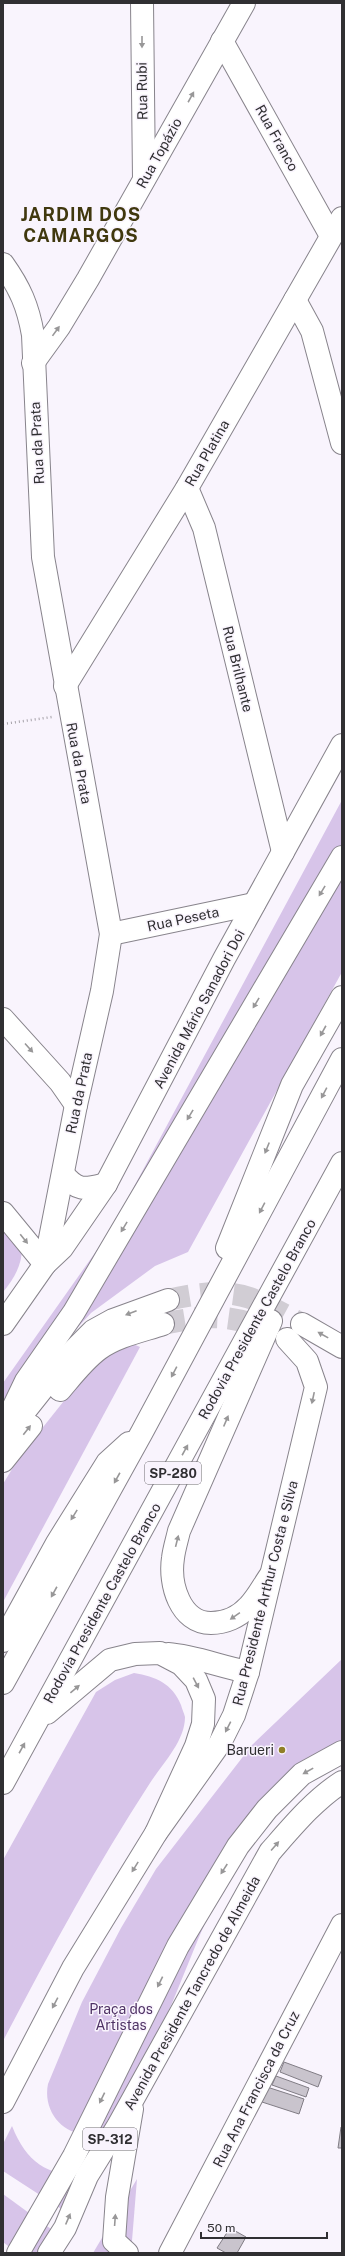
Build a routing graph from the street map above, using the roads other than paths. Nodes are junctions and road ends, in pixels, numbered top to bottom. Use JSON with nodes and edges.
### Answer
{"nodes":[{"id":1,"x":142,"y":3,"type":"edge"},
{"id":2,"x":244,"y":3,"type":"edge"},
{"id":3,"x":222,"y":41,"type":"junction"},
{"id":4,"x":144,"y":179,"type":"junction"},
{"id":5,"x":337,"y":227,"type":"edge"},
{"id":6,"x":3,"y":264,"type":"edge"},
{"id":7,"x":295,"y":300,"type":"junction"},
{"id":8,"x":33,"y":363,"type":"junction"},
{"id":9,"x":342,"y":443,"type":"edge"},
{"id":10,"x":187,"y":488,"type":"junction"},
{"id":11,"x":65,"y":686,"type":"junction"},
{"id":12,"x":342,"y":745,"type":"edge"},
{"id":13,"x":283,"y":852,"type":"junction"},
{"id":14,"x":342,"y":857,"type":"edge"},
{"id":15,"x":254,"y":904,"type":"junction"},
{"id":16,"x":111,"y":934,"type":"junction"},
{"id":17,"x":342,"y":997,"type":"edge"},
{"id":18,"x":3,"y":1019,"type":"edge"},
{"id":19,"x":342,"y":1059,"type":"edge"},
{"id":20,"x":76,"y":1105,"type":"junction"},
{"id":21,"x":341,"y":1166,"type":"edge"},
{"id":22,"x":63,"y":1174,"type":"junction"},
{"id":23,"x":106,"y":1184,"type":"junction"},
{"id":24,"x":3,"y":1214,"type":"edge"},
{"id":25,"x":44,"y":1264,"type":"junction"},
{"id":26,"x":168,"y":1300,"type":"tunnel mouth"},
{"id":27,"x":3,"y":1324,"type":"edge"},
{"id":28,"x":163,"y":1324,"type":"tunnel mouth"},
{"id":29,"x":302,"y":1324,"type":"tunnel mouth"},
{"id":30,"x":287,"y":1339,"type":"tunnel mouth"},
{"id":31,"x":342,"y":1347,"type":"edge"},
{"id":32,"x":186,"y":1349,"type":"junction"},
{"id":33,"x":3,"y":1430,"type":"edge"},
{"id":34,"x":142,"y":1432,"type":"junction"},
{"id":35,"x":3,"y":1438,"type":"edge"},
{"id":36,"x":3,"y":1461,"type":"edge"},
{"id":37,"x":270,"y":1576,"type":"junction"},
{"id":38,"x":3,"y":1641,"type":"edge"},
{"id":39,"x":160,"y":1653,"type":"junction"},
{"id":40,"x":248,"y":1672,"type":"junction"},
{"id":41,"x":3,"y":1683,"type":"edge"},
{"id":42,"x":36,"y":1724,"type":"junction"},
{"id":43,"x":342,"y":1752,"type":"edge"},
{"id":44,"x":3,"y":1782,"type":"edge"},
{"id":45,"x":342,"y":1782,"type":"edge"},
{"id":46,"x":156,"y":1833,"type":"junction"},
{"id":47,"x":342,"y":1925,"type":"edge"},
{"id":48,"x":133,"y":2099,"type":"junction"},
{"id":49,"x":3,"y":2102,"type":"edge"},
{"id":50,"x":116,"y":2249,"type":"edge"},
{"id":51,"x":18,"y":2253,"type":"edge"},
{"id":52,"x":49,"y":2253,"type":"edge"},
{"id":53,"x":170,"y":2253,"type":"edge"}],
"edges":[{"from":1,"to":4,"type":"main road","name":"Rua Rubi","one_way":true},
{"from":2,"to":3,"type":"main road","name":"Rua Topázio"},
{"from":4,"to":3,"type":"main road","name":"Rua Topázio","one_way":true},
{"from":3,"to":5,"type":"main road","name":"Rua Franco"},
{"from":8,"to":4,"type":"main road","name":"Rua Topázio","one_way":true},
{"from":5,"to":7,"type":"main road","name":"Rua Platina"},
{"from":6,"to":8,"type":"main road","name":"Rua da Prata"},
{"from":7,"to":9,"type":"main road"},
{"from":7,"to":10,"type":"main road","name":"Rua Platina"},
{"from":8,"to":11,"type":"main road","name":"Rua da Prata"},
{"from":10,"to":11,"type":"main road","name":"Rua Platina"},
{"from":10,"to":13,"type":"main road","name":"Rua Brilhante"},
{"from":11,"to":16,"type":"main road","name":"Rua da Prata"},
{"from":12,"to":13,"type":"main road","name":"Avenida Mário Sanadori Doi"},
{"from":13,"to":15,"type":"main road","name":"Avenida Mário Sanadori Doi"},
{"from":14,"to":33,"type":"main road","one_way":true},
{"from":15,"to":16,"type":"main road","name":"Rua Peseta"},
{"from":15,"to":23,"type":"main road","name":"Avenida Mário Sanadori Doi"},
{"from":16,"to":20,"type":"main road","name":"Rua da Prata"},
{"from":17,"to":32,"type":"main road","one_way":true},
{"from":18,"to":20,"type":"main road","one_way":true},
{"from":19,"to":32,"type":"main road","number":"SP-280","one_way":true},
{"from":20,"to":22,"type":"main road","name":"Rua da Prata"},
{"from":37,"to":21,"type":"main road","one_way":true},
{"from":42,"to":21,"type":"main road","name":"Rodovia Presidente Castelo Branco","number":"SP-280","one_way":true},
{"from":22,"to":23,"type":"main road"},
{"from":22,"to":25,"type":"main road","name":"Rua da Prata"},
{"from":23,"to":25,"type":"main road","name":"Avenida Mário Sanadori Doi"},
{"from":24,"to":25,"type":"main road","one_way":true},
{"from":25,"to":27,"type":"main road"},
{"from":26,"to":35,"type":"main road","one_way":true},
{"from":36,"to":28,"type":"main road","one_way":true},
{"from":31,"to":29,"type":"main road","one_way":true},
{"from":30,"to":37,"type":"main road","name":"Rua Presidente Arthur Costa e Silva","one_way":true},
{"from":32,"to":34,"type":"main road","number":"SP-280","one_way":true},
{"from":34,"to":38,"type":"main road","one_way":true},
{"from":34,"to":41,"type":"main road","number":"SP-280","one_way":true},
{"from":37,"to":40,"type":"main road","name":"Rua Presidente Arthur Costa e Silva"},
{"from":39,"to":40,"type":"main road"},
{"from":42,"to":39,"type":"main road","one_way":true},
{"from":39,"to":46,"type":"main road","one_way":true},
{"from":40,"to":46,"type":"main road","name":"Rua Presidente Arthur Costa e Silva","one_way":true},
{"from":44,"to":42,"type":"main road","name":"Rodovia Presidente Castelo Branco","number":"SP-280","one_way":true},
{"from":43,"to":51,"type":"main road","one_way":true},
{"from":48,"to":45,"type":"main road","name":"Avenida Presidente Tancredo de Almeida","number":"SP-312","one_way":true},
{"from":46,"to":49,"type":"main road","one_way":true},
{"from":47,"to":53,"type":"main road","name":"Rua Ana Francisca da Cruz"},
{"from":50,"to":48,"type":"main road","one_way":true},
{"from":52,"to":48,"type":"main road","name":"Avenida Presidente Tancredo de Almeida","number":"SP-312","one_way":true}]}
